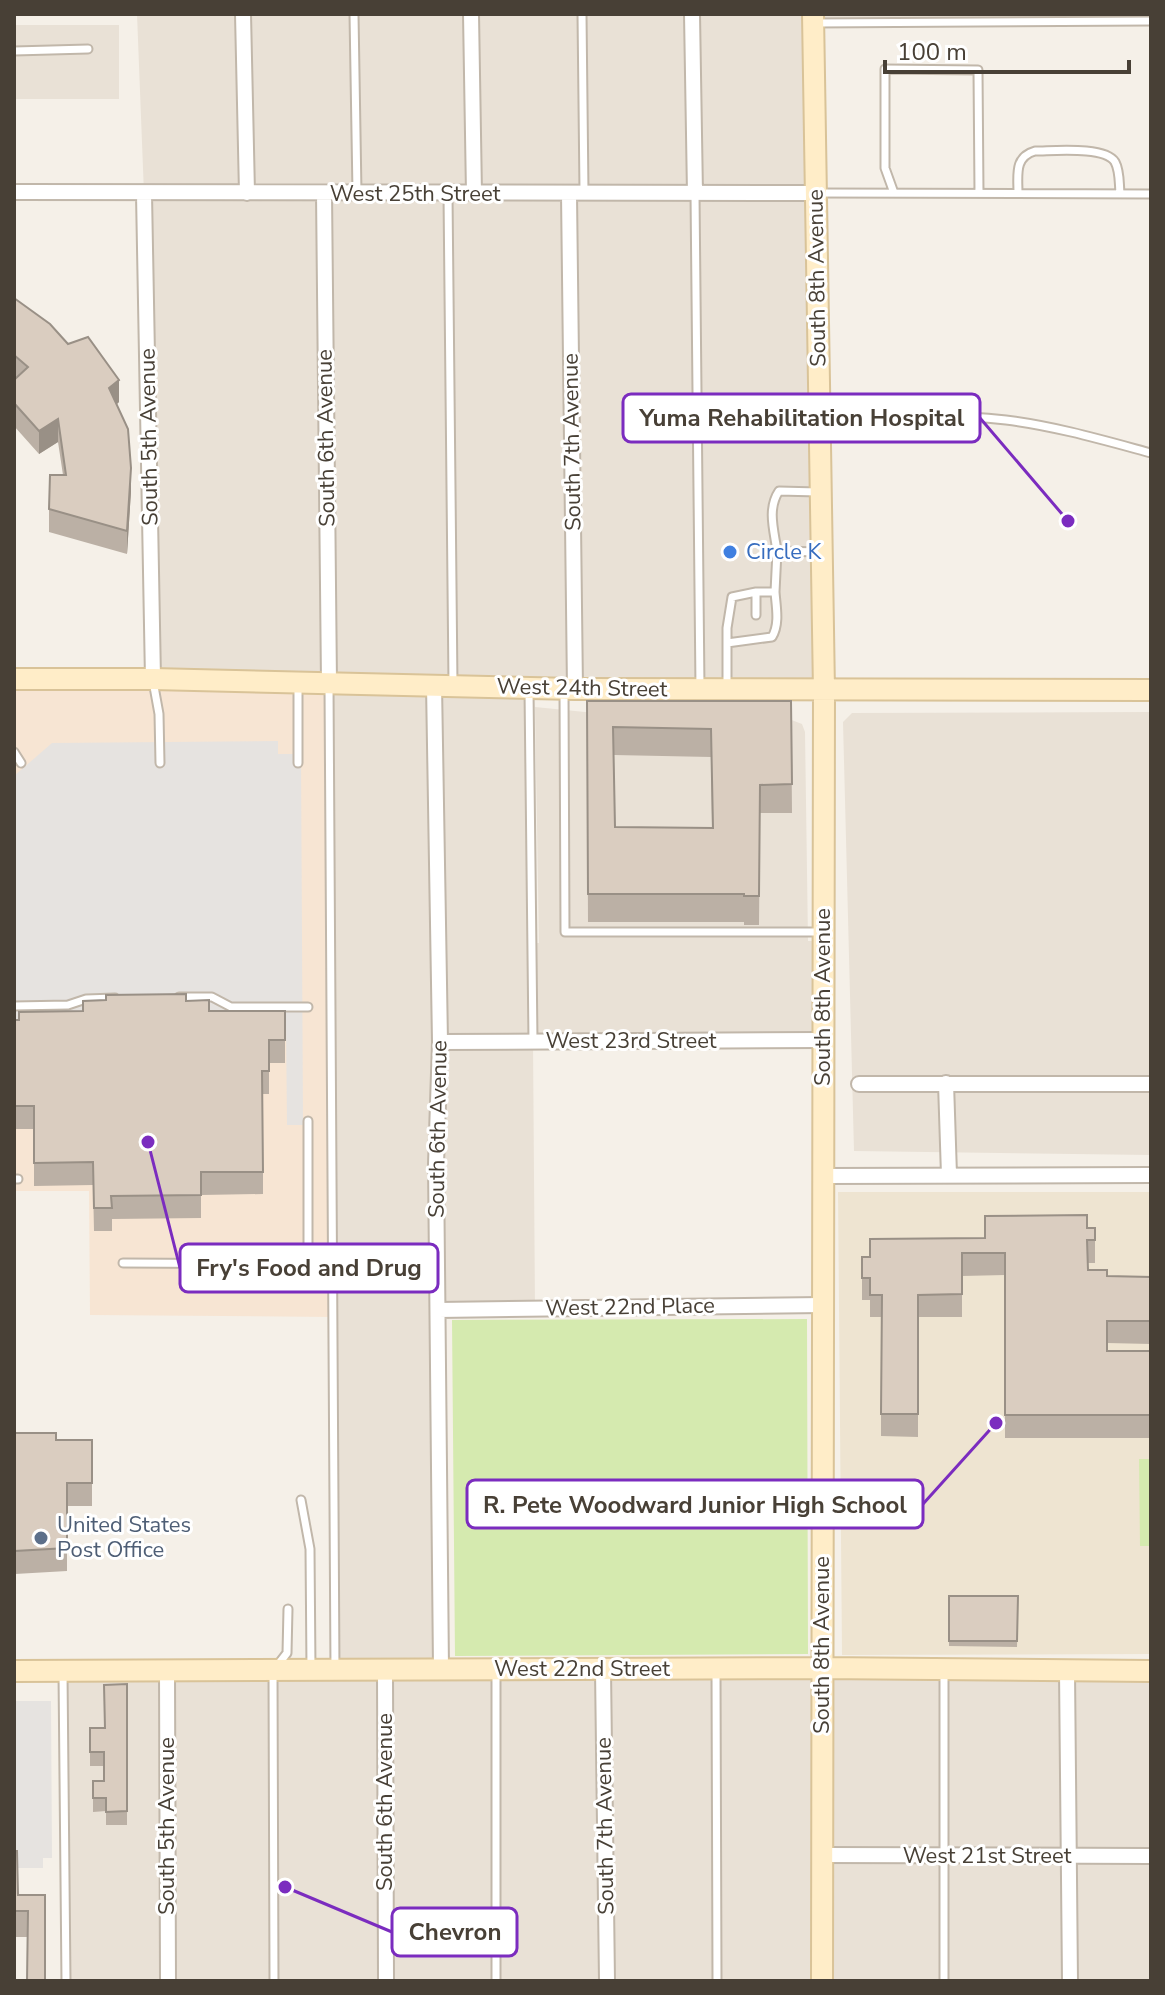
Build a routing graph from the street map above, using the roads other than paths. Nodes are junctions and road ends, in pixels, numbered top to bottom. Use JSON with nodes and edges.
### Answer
{"nodes":[{"id":1,"x":243,"y":14,"type":"edge"},
{"id":2,"x":354,"y":14,"type":"edge"},
{"id":3,"x":471,"y":14,"type":"edge"},
{"id":4,"x":582,"y":14,"type":"edge"},
{"id":5,"x":692,"y":14,"type":"edge"},
{"id":6,"x":813,"y":18,"type":"edge"},
{"id":7,"x":1151,"y":21,"type":"edge"},
{"id":8,"x":88,"y":49,"type":"dead end"},
{"id":9,"x":14,"y":51,"type":"edge"},
{"id":10,"x":14,"y":192,"type":"edge"},
{"id":11,"x":247,"y":193,"type":"junction"},
{"id":12,"x":324,"y":193,"type":"junction"},
{"id":13,"x":357,"y":193,"type":"junction"},
{"id":14,"x":815,"y":193,"type":"junction"},
{"id":15,"x":894,"y":193,"type":"junction"},
{"id":16,"x":979,"y":193,"type":"junction"},
{"id":17,"x":1018,"y":193,"type":"junction"},
{"id":18,"x":1120,"y":193,"type":"junction"},
{"id":19,"x":144,"y":194,"type":"junction"},
{"id":20,"x":448,"y":194,"type":"junction"},
{"id":21,"x":474,"y":194,"type":"junction"},
{"id":22,"x":576,"y":194,"type":"junction"},
{"id":23,"x":695,"y":194,"type":"junction"},
{"id":24,"x":1151,"y":194,"type":"edge"},
{"id":25,"x":819,"y":419,"type":"junction"},
{"id":26,"x":1151,"y":453,"type":"edge"},
{"id":27,"x":820,"y":492,"type":"junction"},
{"id":28,"x":777,"y":551,"type":"junction"},
{"id":29,"x":822,"y":552,"type":"junction"},
{"id":30,"x":756,"y":592,"type":"junction"},
{"id":31,"x":775,"y":592,"type":"junction"},
{"id":32,"x":756,"y":615,"type":"dead end"},
{"id":33,"x":756,"y":630,"type":"dead end"},
{"id":34,"x":756,"y":639,"type":"junction"},
{"id":35,"x":727,"y":643,"type":"junction"},
{"id":36,"x":14,"y":679,"type":"edge"},
{"id":37,"x":153,"y":679,"type":"junction"},
{"id":38,"x":298,"y":682,"type":"junction"},
{"id":39,"x":329,"y":683,"type":"junction"},
{"id":40,"x":444,"y":686,"type":"junction"},
{"id":41,"x":529,"y":688,"type":"junction"},
{"id":42,"x":570,"y":689,"type":"junction"},
{"id":43,"x":700,"y":690,"type":"junction"},
{"id":44,"x":1151,"y":690,"type":"edge"},
{"id":45,"x":727,"y":691,"type":"junction"},
{"id":46,"x":824,"y":691,"type":"junction"},
{"id":47,"x":14,"y":752,"type":"edge"},
{"id":48,"x":21,"y":763,"type":"dead end"},
{"id":49,"x":160,"y":763,"type":"dead end"},
{"id":50,"x":298,"y":763,"type":"dead end"},
{"id":51,"x":822,"y":932,"type":"junction"},
{"id":52,"x":175,"y":997,"type":"edge"},
{"id":53,"x":126,"y":998,"type":"edge"},
{"id":54,"x":14,"y":1006,"type":"edge"},
{"id":55,"x":308,"y":1007,"type":"dead end"},
{"id":56,"x":822,"y":1040,"type":"junction"},
{"id":57,"x":533,"y":1041,"type":"junction"},
{"id":58,"x":440,"y":1042,"type":"junction"},
{"id":59,"x":946,"y":1083,"type":"junction"},
{"id":60,"x":859,"y":1084,"type":"dead end"},
{"id":61,"x":1151,"y":1084,"type":"edge"},
{"id":62,"x":308,"y":1121,"type":"dead end"},
{"id":63,"x":949,"y":1175,"type":"junction"},
{"id":64,"x":1151,"y":1175,"type":"edge"},
{"id":65,"x":823,"y":1176,"type":"junction"},
{"id":66,"x":123,"y":1263,"type":"dead end"},
{"id":67,"x":822,"y":1305,"type":"junction"},
{"id":68,"x":438,"y":1310,"type":"junction"},
{"id":69,"x":301,"y":1500,"type":"dead end"},
{"id":70,"x":288,"y":1609,"type":"dead end"},
{"id":71,"x":716,"y":1668,"type":"junction"},
{"id":72,"x":821,"y":1668,"type":"junction"},
{"id":73,"x":944,"y":1668,"type":"junction"},
{"id":74,"x":441,"y":1669,"type":"junction"},
{"id":75,"x":167,"y":1670,"type":"junction"},
{"id":76,"x":496,"y":1670,"type":"junction"},
{"id":77,"x":603,"y":1670,"type":"junction"},
{"id":78,"x":14,"y":1671,"type":"edge"},
{"id":79,"x":63,"y":1671,"type":"junction"},
{"id":80,"x":273,"y":1671,"type":"junction"},
{"id":81,"x":311,"y":1671,"type":"junction"},
{"id":82,"x":335,"y":1671,"type":"junction"},
{"id":83,"x":1067,"y":1671,"type":"junction"},
{"id":84,"x":1151,"y":1671,"type":"edge"},
{"id":85,"x":385,"y":1672,"type":"junction"},
{"id":86,"x":822,"y":1855,"type":"junction"},
{"id":87,"x":944,"y":1855,"type":"junction"},
{"id":88,"x":1070,"y":1856,"type":"junction"},
{"id":89,"x":1151,"y":1856,"type":"edge"},
{"id":90,"x":66,"y":1981,"type":"edge"},
{"id":91,"x":168,"y":1981,"type":"edge"},
{"id":92,"x":274,"y":1981,"type":"edge"},
{"id":93,"x":386,"y":1981,"type":"edge"},
{"id":94,"x":496,"y":1981,"type":"edge"},
{"id":95,"x":607,"y":1981,"type":"edge"},
{"id":96,"x":717,"y":1981,"type":"edge"},
{"id":97,"x":822,"y":1981,"type":"edge"},
{"id":98,"x":944,"y":1981,"type":"edge"},
{"id":99,"x":1070,"y":1981,"type":"edge"}],
"edges":[{"from":1,"to":11,"type":"street"},
{"from":2,"to":13,"type":"lane"},
{"from":3,"to":21,"type":"street"},
{"from":4,"to":22,"type":"lane"},
{"from":5,"to":23,"type":"street"},
{"from":6,"to":7,"type":"lane"},
{"from":6,"to":14,"type":"street","name":"South 8th Avenue"},
{"from":8,"to":9,"type":"lane"},
{"from":10,"to":19,"type":"street","name":"West 25th Street"},
{"from":11,"to":12,"type":"street","name":"West 25th Street"},
{"from":11,"to":19,"type":"street","name":"West 25th Street"},
{"from":12,"to":13,"type":"street","name":"West 25th Street"},
{"from":12,"to":39,"type":"street","name":"South 6th Avenue"},
{"from":13,"to":20,"type":"street","name":"West 25th Street"},
{"from":14,"to":15,"type":"lane"},
{"from":14,"to":23,"type":"street","name":"West 25th Street"},
{"from":14,"to":25,"type":"street","name":"South 8th Avenue"},
{"from":15,"to":16,"type":"lane"},
{"from":15,"to":16,"type":"lane"},
{"from":16,"to":17,"type":"lane"},
{"from":17,"to":18,"type":"lane"},
{"from":17,"to":18,"type":"lane"},
{"from":18,"to":24,"type":"lane"},
{"from":19,"to":37,"type":"street","name":"South 5th Avenue"},
{"from":20,"to":21,"type":"street","name":"West 25th Street"},
{"from":20,"to":40,"type":"lane"},
{"from":21,"to":22,"type":"street","name":"West 25th Street"},
{"from":22,"to":23,"type":"street","name":"West 25th Street"},
{"from":22,"to":42,"type":"street","name":"South 7th Avenue"},
{"from":23,"to":43,"type":"lane"},
{"from":25,"to":26,"type":"lane"},
{"from":25,"to":27,"type":"street","name":"South 8th Avenue"},
{"from":27,"to":28,"type":"lane"},
{"from":27,"to":29,"type":"street","name":"South 8th Avenue"},
{"from":28,"to":29,"type":"lane"},
{"from":28,"to":31,"type":"lane"},
{"from":29,"to":46,"type":"street","name":"South 8th Avenue"},
{"from":30,"to":31,"type":"lane"},
{"from":30,"to":32,"type":"lane"},
{"from":30,"to":35,"type":"lane"},
{"from":31,"to":34,"type":"lane"},
{"from":33,"to":34,"type":"lane"},
{"from":34,"to":35,"type":"lane"},
{"from":35,"to":45,"type":"lane"},
{"from":36,"to":37,"type":"street","name":"West 24th Street"},
{"from":37,"to":38,"type":"street","name":"West 24th Street"},
{"from":37,"to":49,"type":"lane"},
{"from":38,"to":39,"type":"street","name":"West 24th Street"},
{"from":38,"to":50,"type":"lane"},
{"from":39,"to":40,"type":"street","name":"West 24th Street"},
{"from":39,"to":82,"type":"lane"},
{"from":40,"to":41,"type":"street","name":"West 24th Street"},
{"from":40,"to":58,"type":"street","name":"South 6th Avenue"},
{"from":41,"to":42,"type":"street","name":"West 24th Street"},
{"from":41,"to":57,"type":"lane"},
{"from":42,"to":43,"type":"street","name":"West 24th Street"},
{"from":42,"to":51,"type":"lane"},
{"from":43,"to":45,"type":"street","name":"West 24th Street"},
{"from":44,"to":46,"type":"street","name":"West 24th Street"},
{"from":45,"to":46,"type":"street","name":"West 24th Street"},
{"from":46,"to":51,"type":"street","name":"South 8th Avenue"},
{"from":47,"to":48,"type":"lane"},
{"from":51,"to":56,"type":"street","name":"South 8th Avenue"},
{"from":52,"to":55,"type":"lane"},
{"from":53,"to":54,"type":"lane"},
{"from":56,"to":57,"type":"street","name":"West 23rd Street"},
{"from":56,"to":65,"type":"street","name":"South 8th Avenue"},
{"from":57,"to":58,"type":"street","name":"West 23rd Street"},
{"from":58,"to":68,"type":"street","name":"South 6th Avenue"},
{"from":59,"to":60,"type":"street"},
{"from":59,"to":61,"type":"street"},
{"from":59,"to":63,"type":"street"},
{"from":62,"to":66,"type":"lane"},
{"from":63,"to":64,"type":"street"},
{"from":63,"to":65,"type":"street"},
{"from":65,"to":67,"type":"street","name":"South 8th Avenue"},
{"from":67,"to":68,"type":"street","name":"West 22nd Place"},
{"from":67,"to":72,"type":"street","name":"South 8th Avenue"},
{"from":68,"to":74,"type":"street","name":"South 6th Avenue"},
{"from":69,"to":81,"type":"lane"},
{"from":70,"to":80,"type":"lane"},
{"from":71,"to":72,"type":"street","name":"West 22nd Street"},
{"from":71,"to":77,"type":"street","name":"West 22nd Street"},
{"from":71,"to":96,"type":"lane"},
{"from":72,"to":73,"type":"street","name":"West 22nd Street"},
{"from":72,"to":86,"type":"street","name":"South 8th Avenue"},
{"from":73,"to":83,"type":"street","name":"West 22nd Street"},
{"from":73,"to":87,"type":"lane"},
{"from":74,"to":76,"type":"street","name":"West 22nd Street"},
{"from":74,"to":85,"type":"street","name":"West 22nd Street"},
{"from":75,"to":79,"type":"street","name":"West 22nd Street"},
{"from":75,"to":80,"type":"street","name":"West 22nd Street"},
{"from":75,"to":91,"type":"street","name":"South 5th Avenue"},
{"from":76,"to":77,"type":"street","name":"West 22nd Street"},
{"from":76,"to":94,"type":"lane"},
{"from":77,"to":95,"type":"street","name":"South 7th Avenue"},
{"from":78,"to":79,"type":"street","name":"West 22nd Street"},
{"from":79,"to":90,"type":"lane"},
{"from":80,"to":81,"type":"street","name":"West 22nd Street"},
{"from":80,"to":92,"type":"lane"},
{"from":81,"to":82,"type":"street","name":"West 22nd Street"},
{"from":82,"to":85,"type":"street","name":"West 22nd Street"},
{"from":83,"to":84,"type":"street","name":"West 22nd Street"},
{"from":83,"to":88,"type":"street"},
{"from":85,"to":93,"type":"street","name":"South 6th Avenue"},
{"from":86,"to":87,"type":"street","name":"West 21st Street"},
{"from":86,"to":97,"type":"street","name":"South 8th Avenue"},
{"from":87,"to":88,"type":"street","name":"West 21st Street"},
{"from":87,"to":98,"type":"lane"},
{"from":88,"to":89,"type":"street","name":"West 21st Street"},
{"from":88,"to":99,"type":"street"}]}
